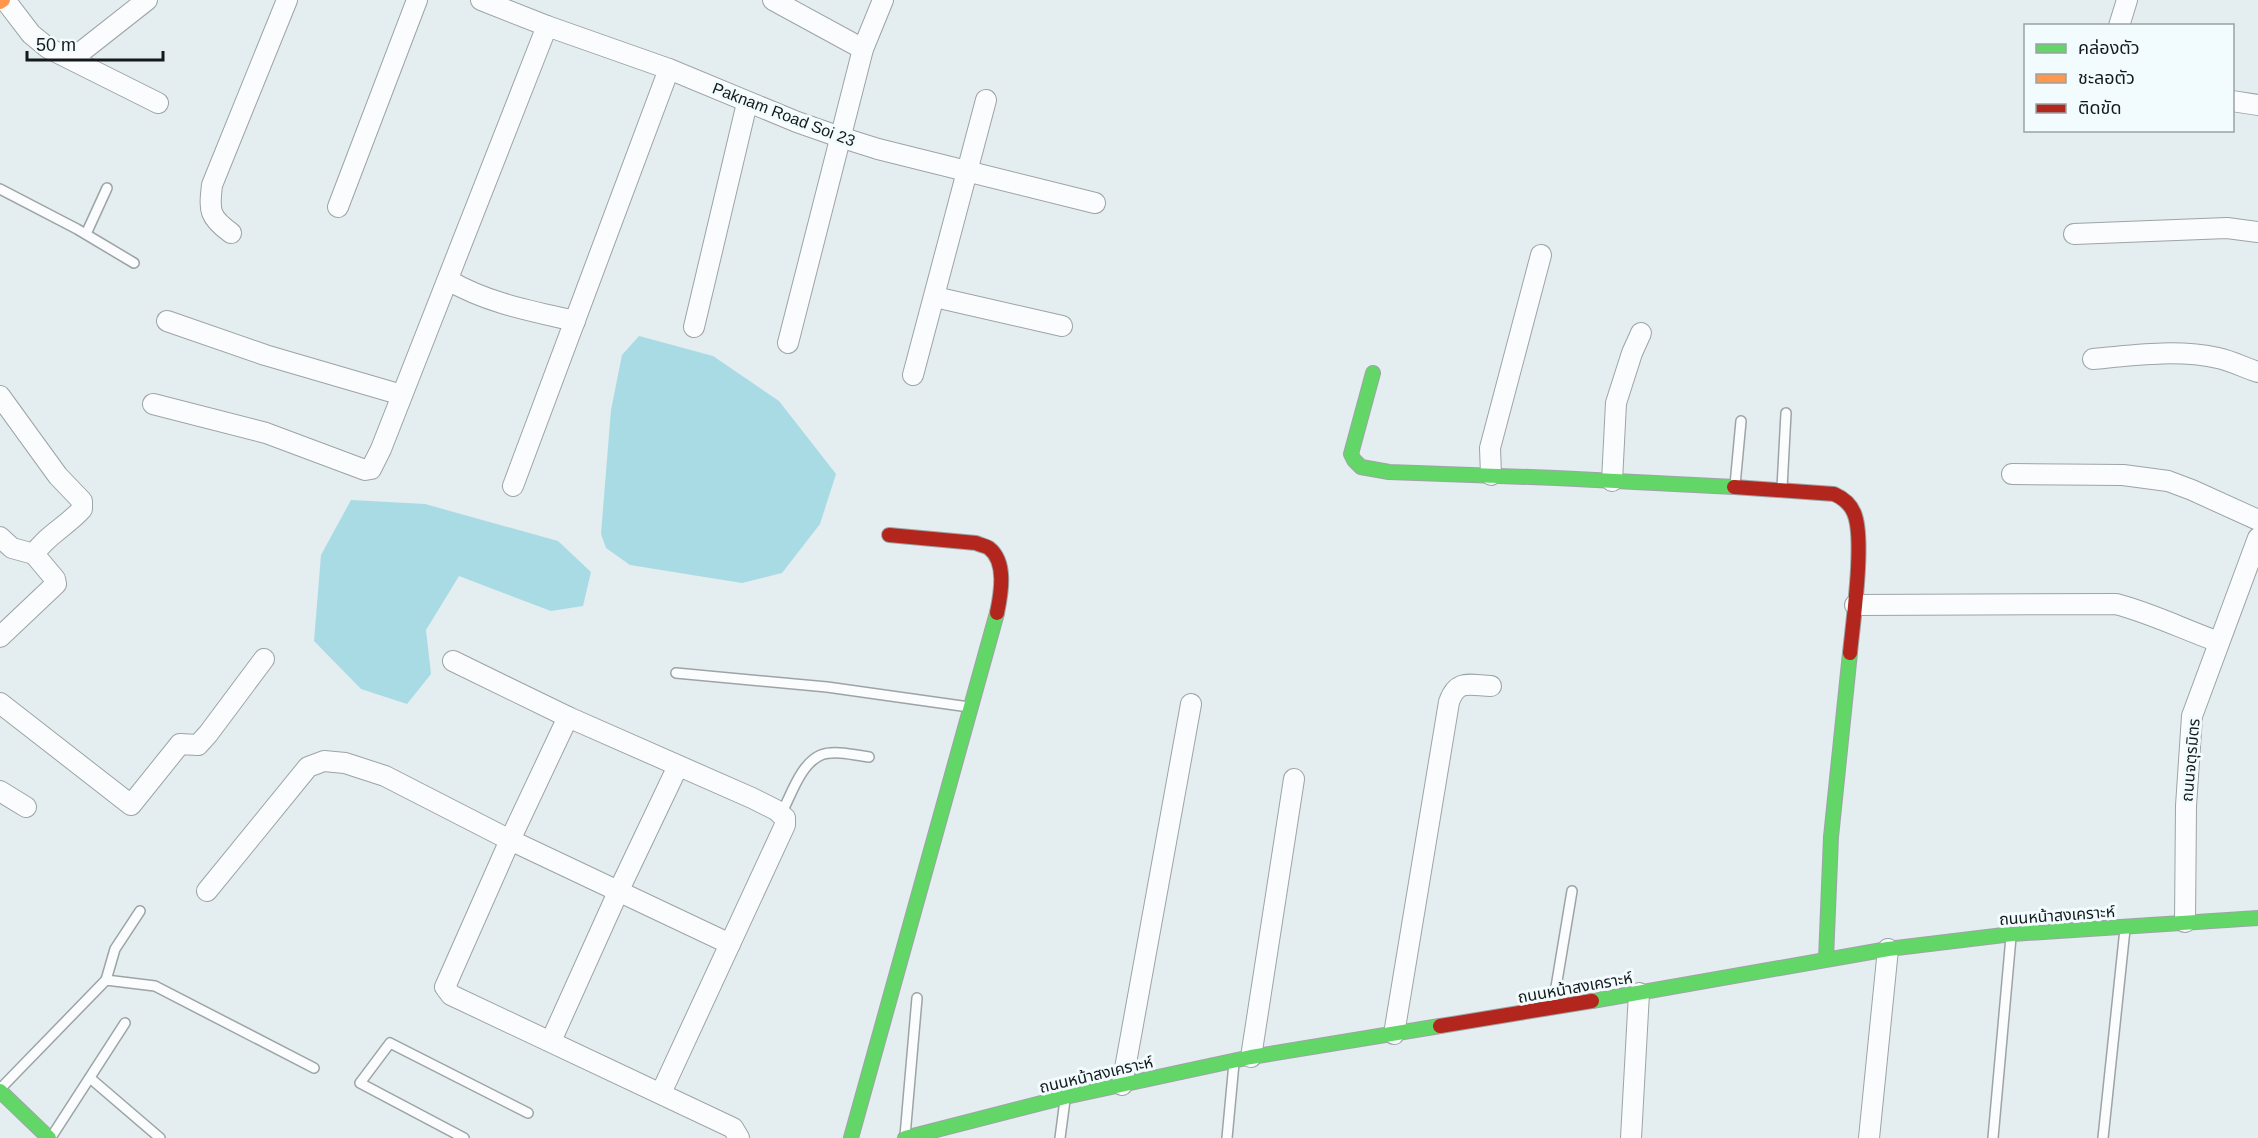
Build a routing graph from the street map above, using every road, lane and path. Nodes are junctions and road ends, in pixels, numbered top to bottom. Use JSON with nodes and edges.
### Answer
{"nodes":[{"id":1,"x":147,"y":0,"type":"edge"},
{"id":2,"x":287,"y":0,"type":"edge"},
{"id":3,"x":417,"y":0,"type":"edge"},
{"id":4,"x":482,"y":0,"type":"edge"},
{"id":5,"x":773,"y":0,"type":"edge"},
{"id":6,"x":883,"y":0,"type":"edge"},
{"id":7,"x":2127,"y":0,"type":"edge"},
{"id":8,"x":3,"y":1,"type":"edge"},
{"id":9,"x":2120,"y":24,"type":"edge"},
{"id":10,"x":547,"y":26,"type":"junction"},
{"id":11,"x":863,"y":49,"type":"junction"},
{"id":12,"x":72,"y":59,"type":"junction"},
{"id":13,"x":669,"y":69,"type":"junction"},
{"id":14,"x":986,"y":100,"type":"dead end"},
{"id":15,"x":2234,"y":101,"type":"edge"},
{"id":16,"x":158,"y":103,"type":"dead end"},
{"id":17,"x":747,"y":103,"type":"junction"},
{"id":18,"x":2258,"y":105,"type":"edge"},
{"id":19,"x":840,"y":137,"type":"junction"},
{"id":20,"x":968,"y":171,"type":"junction"},
{"id":21,"x":107,"y":188,"type":"dead end"},
{"id":22,"x":0,"y":189,"type":"edge"},
{"id":23,"x":1095,"y":203,"type":"dead end"},
{"id":24,"x":338,"y":207,"type":"dead end"},
{"id":25,"x":2258,"y":232,"type":"edge"},
{"id":26,"x":231,"y":233,"type":"dead end"},
{"id":27,"x":86,"y":234,"type":"junction"},
{"id":28,"x":2074,"y":234,"type":"dead end"},
{"id":29,"x":1541,"y":255,"type":"dead end"},
{"id":30,"x":134,"y":263,"type":"dead end"},
{"id":31,"x":448,"y":280,"type":"junction"},
{"id":32,"x":935,"y":297,"type":"junction"},
{"id":33,"x":167,"y":321,"type":"dead end"},
{"id":34,"x":575,"y":321,"type":"junction"},
{"id":35,"x":1062,"y":326,"type":"dead end"},
{"id":36,"x":694,"y":327,"type":"dead end"},
{"id":37,"x":1641,"y":333,"type":"dead end"},
{"id":38,"x":788,"y":343,"type":"dead end"},
{"id":39,"x":2093,"y":359,"type":"dead end"},
{"id":40,"x":2258,"y":372,"type":"edge"},
{"id":41,"x":1373,"y":373,"type":"dead end"},
{"id":42,"x":913,"y":375,"type":"dead end"},
{"id":43,"x":0,"y":396,"type":"edge"},
{"id":44,"x":402,"y":396,"type":"junction"},
{"id":45,"x":153,"y":404,"type":"dead end"},
{"id":46,"x":1786,"y":413,"type":"dead end"},
{"id":47,"x":1741,"y":421,"type":"dead end"},
{"id":48,"x":2012,"y":474,"type":"dead end"},
{"id":49,"x":1491,"y":475,"type":"junction"},
{"id":50,"x":1612,"y":481,"type":"junction"},
{"id":51,"x":513,"y":486,"type":"dead end"},
{"id":52,"x":1734,"y":488,"type":"junction"},
{"id":53,"x":1781,"y":490,"type":"junction"},
{"id":54,"x":2258,"y":520,"type":"edge"},
{"id":55,"x":889,"y":535,"type":"dead end"},
{"id":56,"x":0,"y":537,"type":"edge"},
{"id":57,"x":2258,"y":538,"type":"edge"},
{"id":58,"x":34,"y":554,"type":"junction"},
{"id":59,"x":2254,"y":559,"type":"edge"},
{"id":60,"x":1855,"y":605,"type":"junction"},
{"id":61,"x":0,"y":637,"type":"edge"},
{"id":62,"x":2219,"y":642,"type":"junction"},
{"id":63,"x":264,"y":659,"type":"dead end"},
{"id":64,"x":453,"y":661,"type":"dead end"},
{"id":65,"x":676,"y":673,"type":"dead end"},
{"id":66,"x":1491,"y":686,"type":"dead end"},
{"id":67,"x":0,"y":703,"type":"edge"},
{"id":68,"x":1191,"y":704,"type":"dead end"},
{"id":69,"x":972,"y":707,"type":"junction"},
{"id":70,"x":568,"y":717,"type":"junction"},
{"id":71,"x":868,"y":757,"type":"dead end"},
{"id":72,"x":678,"y":766,"type":"junction"},
{"id":73,"x":1294,"y":779,"type":"dead end"},
{"id":74,"x":0,"y":791,"type":"edge"},
{"id":75,"x":26,"y":807,"type":"dead end"},
{"id":76,"x":781,"y":814,"type":"junction"},
{"id":77,"x":510,"y":840,"type":"junction"},
{"id":78,"x":619,"y":890,"type":"junction"},
{"id":79,"x":207,"y":891,"type":"dead end"},
{"id":80,"x":1572,"y":891,"type":"dead end"},
{"id":81,"x":140,"y":912,"type":"dead end"},
{"id":82,"x":2258,"y":918,"type":"edge"},
{"id":83,"x":2186,"y":922,"type":"junction"},
{"id":84,"x":2125,"y":926,"type":"junction"},
{"id":85,"x":2012,"y":934,"type":"junction"},
{"id":86,"x":730,"y":944,"type":"junction"},
{"id":87,"x":1887,"y":949,"type":"junction"},
{"id":88,"x":1826,"y":959,"type":"junction"},
{"id":89,"x":106,"y":980,"type":"junction"},
{"id":90,"x":1639,"y":993,"type":"junction"},
{"id":91,"x":917,"y":998,"type":"dead end"},
{"id":92,"x":1553,"y":1008,"type":"junction"},
{"id":93,"x":125,"y":1023,"type":"dead end"},
{"id":94,"x":1394,"y":1034,"type":"junction"},
{"id":95,"x":551,"y":1041,"type":"junction"},
{"id":96,"x":1243,"y":1059,"type":"junction"},
{"id":97,"x":314,"y":1068,"type":"dead end"},
{"id":98,"x":90,"y":1078,"type":"junction"},
{"id":99,"x":1122,"y":1085,"type":"junction"},
{"id":100,"x":0,"y":1090,"type":"edge"},
{"id":101,"x":661,"y":1092,"type":"junction"},
{"id":102,"x":1065,"y":1097,"type":"junction"},
{"id":103,"x":528,"y":1113,"type":"dead end"},
{"id":104,"x":50,"y":1138,"type":"edge"},
{"id":105,"x":160,"y":1138,"type":"edge"},
{"id":106,"x":464,"y":1138,"type":"edge"},
{"id":107,"x":739,"y":1138,"type":"edge"},
{"id":108,"x":851,"y":1138,"type":"edge"},
{"id":109,"x":905,"y":1138,"type":"edge"},
{"id":110,"x":1060,"y":1138,"type":"edge"},
{"id":111,"x":1227,"y":1138,"type":"edge"},
{"id":112,"x":1631,"y":1138,"type":"edge"},
{"id":113,"x":1869,"y":1138,"type":"edge"},
{"id":114,"x":1993,"y":1138,"type":"edge"},
{"id":115,"x":2103,"y":1138,"type":"edge"}],
"edges":[{"from":1,"to":12,"type":"street"},
{"from":2,"to":26,"type":"street"},
{"from":3,"to":24,"type":"street"},
{"from":4,"to":10,"type":"street","name":"Paknam Road Soi 23"},
{"from":5,"to":11,"type":"street"},
{"from":6,"to":11,"type":"street"},
{"from":7,"to":9,"type":"street"},
{"from":8,"to":12,"type":"street"},
{"from":10,"to":13,"type":"street","name":"Paknam Road Soi 23"},
{"from":10,"to":31,"type":"street"},
{"from":11,"to":19,"type":"street"},
{"from":12,"to":16,"type":"street"},
{"from":13,"to":17,"type":"street","name":"Paknam Road Soi 23"},
{"from":13,"to":34,"type":"street"},
{"from":14,"to":20,"type":"street"},
{"from":15,"to":18,"type":"street"},
{"from":17,"to":19,"type":"street","name":"Paknam Road Soi 23"},
{"from":17,"to":36,"type":"street"},
{"from":19,"to":20,"type":"street","name":"Paknam Road Soi 23"},
{"from":19,"to":38,"type":"street"},
{"from":20,"to":23,"type":"street","name":"Paknam Road Soi 23"},
{"from":20,"to":32,"type":"street"},
{"from":21,"to":27,"type":"lane"},
{"from":22,"to":27,"type":"lane"},
{"from":25,"to":28,"type":"street"},
{"from":27,"to":30,"type":"lane"},
{"from":29,"to":49,"type":"street"},
{"from":31,"to":34,"type":"street"},
{"from":31,"to":44,"type":"street"},
{"from":32,"to":35,"type":"street"},
{"from":32,"to":42,"type":"street"},
{"from":33,"to":44,"type":"street"},
{"from":34,"to":51,"type":"street"},
{"from":37,"to":50,"type":"street"},
{"from":39,"to":40,"type":"street"},
{"from":41,"to":49,"type":"street"},
{"from":43,"to":58,"type":"street"},
{"from":44,"to":45,"type":"street"},
{"from":46,"to":53,"type":"lane"},
{"from":47,"to":52,"type":"lane"},
{"from":48,"to":54,"type":"street"},
{"from":49,"to":50,"type":"street"},
{"from":50,"to":52,"type":"street"},
{"from":52,"to":53,"type":"street"},
{"from":53,"to":60,"type":"street"},
{"from":55,"to":69,"type":"street"},
{"from":56,"to":58,"type":"street"},
{"from":57,"to":59,"type":"street","name":"ถนนจตุรมิตร"},
{"from":58,"to":61,"type":"street"},
{"from":59,"to":62,"type":"street","name":"ถนนจตุรมิตร"},
{"from":60,"to":62,"type":"street"},
{"from":60,"to":88,"type":"street"},
{"from":62,"to":83,"type":"street","name":"ถนนจตุรมิตร"},
{"from":63,"to":67,"type":"street"},
{"from":64,"to":70,"type":"street"},
{"from":65,"to":69,"type":"lane"},
{"from":66,"to":94,"type":"street"},
{"from":68,"to":99,"type":"street"},
{"from":69,"to":108,"type":"street"},
{"from":70,"to":72,"type":"street"},
{"from":70,"to":77,"type":"street"},
{"from":71,"to":76,"type":"lane"},
{"from":72,"to":76,"type":"street"},
{"from":72,"to":78,"type":"street"},
{"from":73,"to":96,"type":"street"},
{"from":74,"to":75,"type":"street"},
{"from":76,"to":86,"type":"street"},
{"from":77,"to":78,"type":"street"},
{"from":77,"to":79,"type":"street"},
{"from":77,"to":95,"type":"street"},
{"from":78,"to":86,"type":"street"},
{"from":78,"to":95,"type":"street"},
{"from":80,"to":92,"type":"lane"},
{"from":81,"to":89,"type":"lane"},
{"from":82,"to":83,"type":"street","name":"ถนนหน้าสงเคราะห์"},
{"from":83,"to":84,"type":"street","name":"ถนนหน้าสงเคราะห์"},
{"from":84,"to":85,"type":"street","name":"ถนนหน้าสงเคราะห์"},
{"from":84,"to":115,"type":"lane"},
{"from":85,"to":87,"type":"street","name":"ถนนหน้าสงเคราะห์"},
{"from":85,"to":114,"type":"lane"},
{"from":86,"to":101,"type":"street"},
{"from":87,"to":88,"type":"street","name":"ถนนหน้าสงเคราะห์"},
{"from":87,"to":113,"type":"street"},
{"from":88,"to":90,"type":"street","name":"ถนนหน้าสงเคราะห์"},
{"from":89,"to":97,"type":"lane"},
{"from":89,"to":100,"type":"lane"},
{"from":90,"to":92,"type":"street","name":"ถนนหน้าสงเคราะห์"},
{"from":90,"to":112,"type":"street"},
{"from":91,"to":109,"type":"lane"},
{"from":92,"to":94,"type":"street","name":"ถนนหน้าสงเคราะห์"},
{"from":93,"to":98,"type":"lane"},
{"from":94,"to":96,"type":"street","name":"ถนนหน้าสงเคราะห์"},
{"from":95,"to":101,"type":"street"},
{"from":96,"to":99,"type":"street","name":"ถนนหน้าสงเคราะห์"},
{"from":96,"to":111,"type":"lane"},
{"from":98,"to":104,"type":"lane"},
{"from":98,"to":105,"type":"lane"},
{"from":99,"to":102,"type":"street","name":"ถนนหน้าสงเคราะห์"},
{"from":100,"to":104,"type":"street"},
{"from":101,"to":107,"type":"street"},
{"from":102,"to":109,"type":"street","name":"ถนนหน้าสงเคราะห์"},
{"from":102,"to":110,"type":"lane"},
{"from":103,"to":106,"type":"lane"}]}
